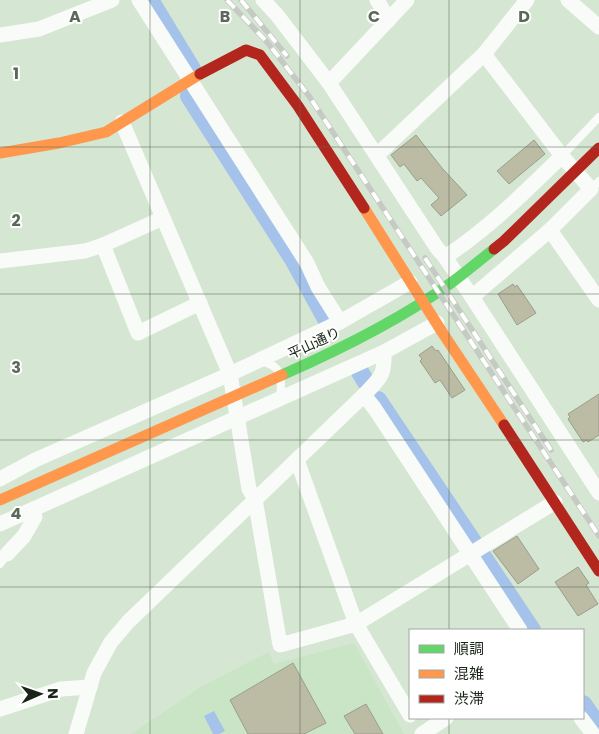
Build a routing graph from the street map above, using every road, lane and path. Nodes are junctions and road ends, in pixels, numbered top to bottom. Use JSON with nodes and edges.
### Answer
{"nodes":[{"id":1,"x":112,"y":0,"type":"edge"},
{"id":2,"x":139,"y":0,"type":"edge"},
{"id":3,"x":263,"y":0,"type":"edge"},
{"id":4,"x":377,"y":0,"type":"edge"},
{"id":5,"x":407,"y":0,"type":"edge"},
{"id":6,"x":527,"y":0,"type":"edge"},
{"id":7,"x":568,"y":0,"type":"edge"},
{"id":8,"x":389,"y":20,"type":"junction"},
{"id":9,"x":599,"y":27,"type":"edge"},
{"id":10,"x":0,"y":35,"type":"edge"},
{"id":11,"x":484,"y":54,"type":"junction"},
{"id":12,"x":189,"y":80,"type":"junction"},
{"id":13,"x":328,"y":83,"type":"junction"},
{"id":14,"x":599,"y":117,"type":"edge"},
{"id":15,"x":122,"y":122,"type":"junction"},
{"id":16,"x":599,"y":148,"type":"edge"},
{"id":17,"x":0,"y":153,"type":"edge"},
{"id":18,"x":377,"y":155,"type":"junction"},
{"id":19,"x":562,"y":156,"type":"junction"},
{"id":20,"x":578,"y":176,"type":"junction"},
{"id":21,"x":595,"y":185,"type":"edge"},
{"id":22,"x":163,"y":218,"type":"junction"},
{"id":23,"x":550,"y":230,"type":"junction"},
{"id":24,"x":103,"y":246,"type":"junction"},
{"id":25,"x":445,"y":257,"type":"junction"},
{"id":26,"x":0,"y":262,"type":"edge"},
{"id":27,"x":467,"y":274,"type":"dead end"},
{"id":28,"x":410,"y":282,"type":"junction"},
{"id":29,"x":472,"y":297,"type":"junction"},
{"id":30,"x":599,"y":300,"type":"edge"},
{"id":31,"x":200,"y":303,"type":"junction"},
{"id":32,"x":419,"y":308,"type":"dead end"},
{"id":33,"x":340,"y":322,"type":"junction"},
{"id":34,"x":436,"y":323,"type":"junction"},
{"id":35,"x":384,"y":352,"type":"junction"},
{"id":36,"x":258,"y":360,"type":"junction"},
{"id":37,"x":276,"y":367,"type":"junction"},
{"id":38,"x":230,"y":374,"type":"junction"},
{"id":39,"x":364,"y":395,"type":"junction"},
{"id":40,"x":280,"y":399,"type":"junction"},
{"id":41,"x":238,"y":418,"type":"junction"},
{"id":42,"x":297,"y":460,"type":"junction"},
{"id":43,"x":0,"y":479,"type":"edge"},
{"id":44,"x":599,"y":493,"type":"edge"},
{"id":45,"x":255,"y":499,"type":"junction"},
{"id":46,"x":0,"y":500,"type":"edge"},
{"id":47,"x":556,"y":502,"type":"junction"},
{"id":48,"x":32,"y":510,"type":"junction"},
{"id":49,"x":0,"y":524,"type":"edge"},
{"id":50,"x":469,"y":554,"type":"junction"},
{"id":51,"x":4,"y":559,"type":"edge"},
{"id":52,"x":599,"y":571,"type":"edge"},
{"id":53,"x":356,"y":624,"type":"junction"},
{"id":54,"x":519,"y":629,"type":"edge"},
{"id":55,"x":90,"y":687,"type":"junction"},
{"id":56,"x":0,"y":709,"type":"edge"},
{"id":57,"x":409,"y":713,"type":"edge"},
{"id":58,"x":413,"y":719,"type":"edge"},
{"id":59,"x":444,"y":719,"type":"edge"},
{"id":60,"x":582,"y":719,"type":"edge"},
{"id":61,"x":76,"y":734,"type":"edge"},
{"id":62,"x":422,"y":734,"type":"edge"},
{"id":63,"x":593,"y":734,"type":"edge"}],
"edges":[{"from":1,"to":10,"type":"street"},
{"from":2,"to":12,"type":"street"},
{"from":3,"to":13,"type":"street"},
{"from":4,"to":8,"type":"street"},
{"from":5,"to":8,"type":"street"},
{"from":6,"to":11,"type":"street"},
{"from":7,"to":9,"type":"street"},
{"from":8,"to":13,"type":"street"},
{"from":11,"to":18,"type":"street"},
{"from":11,"to":19,"type":"street"},
{"from":12,"to":15,"type":"street"},
{"from":12,"to":28,"type":"street"},
{"from":12,"to":33,"type":"street"},
{"from":13,"to":18,"type":"street"},
{"from":14,"to":19,"type":"lane"},
{"from":15,"to":17,"type":"street"},
{"from":15,"to":22,"type":"street"},
{"from":16,"to":46,"type":"street","name":"平山通り"},
{"from":18,"to":25,"type":"street"},
{"from":19,"to":20,"type":"street"},
{"from":19,"to":25,"type":"street"},
{"from":20,"to":21,"type":"street"},
{"from":20,"to":27,"type":"lane"},
{"from":21,"to":23,"type":"street"},
{"from":22,"to":24,"type":"street"},
{"from":22,"to":31,"type":"street"},
{"from":23,"to":29,"type":"street"},
{"from":23,"to":30,"type":"street"},
{"from":24,"to":26,"type":"street"},
{"from":24,"to":31,"type":"street"},
{"from":25,"to":29,"type":"street"},
{"from":28,"to":33,"type":"street"},
{"from":28,"to":34,"type":"street"},
{"from":29,"to":44,"type":"street"},
{"from":31,"to":38,"type":"street"},
{"from":32,"to":37,"type":"lane"},
{"from":33,"to":36,"type":"street"},
{"from":34,"to":35,"type":"street"},
{"from":34,"to":47,"type":"street"},
{"from":35,"to":39,"type":"street"},
{"from":35,"to":40,"type":"street"},
{"from":36,"to":37,"type":"lane"},
{"from":36,"to":38,"type":"street"},
{"from":37,"to":40,"type":"lane"},
{"from":38,"to":41,"type":"street"},
{"from":38,"to":43,"type":"street"},
{"from":39,"to":42,"type":"street"},
{"from":39,"to":50,"type":"street"},
{"from":40,"to":41,"type":"street"},
{"from":41,"to":45,"type":"street"},
{"from":41,"to":48,"type":"street"},
{"from":42,"to":45,"type":"street"},
{"from":42,"to":53,"type":"street"},
{"from":45,"to":53,"type":"street"},
{"from":45,"to":55,"type":"street"},
{"from":47,"to":50,"type":"street"},
{"from":47,"to":52,"type":"street"},
{"from":48,"to":49,"type":"street"},
{"from":48,"to":51,"type":"street"},
{"from":50,"to":53,"type":"street"},
{"from":50,"to":54,"type":"street"},
{"from":53,"to":57,"type":"street"},
{"from":55,"to":56,"type":"street"},
{"from":55,"to":61,"type":"street"},
{"from":58,"to":62,"type":"street"},
{"from":59,"to":62,"type":"street"},
{"from":60,"to":63,"type":"street"}]}
